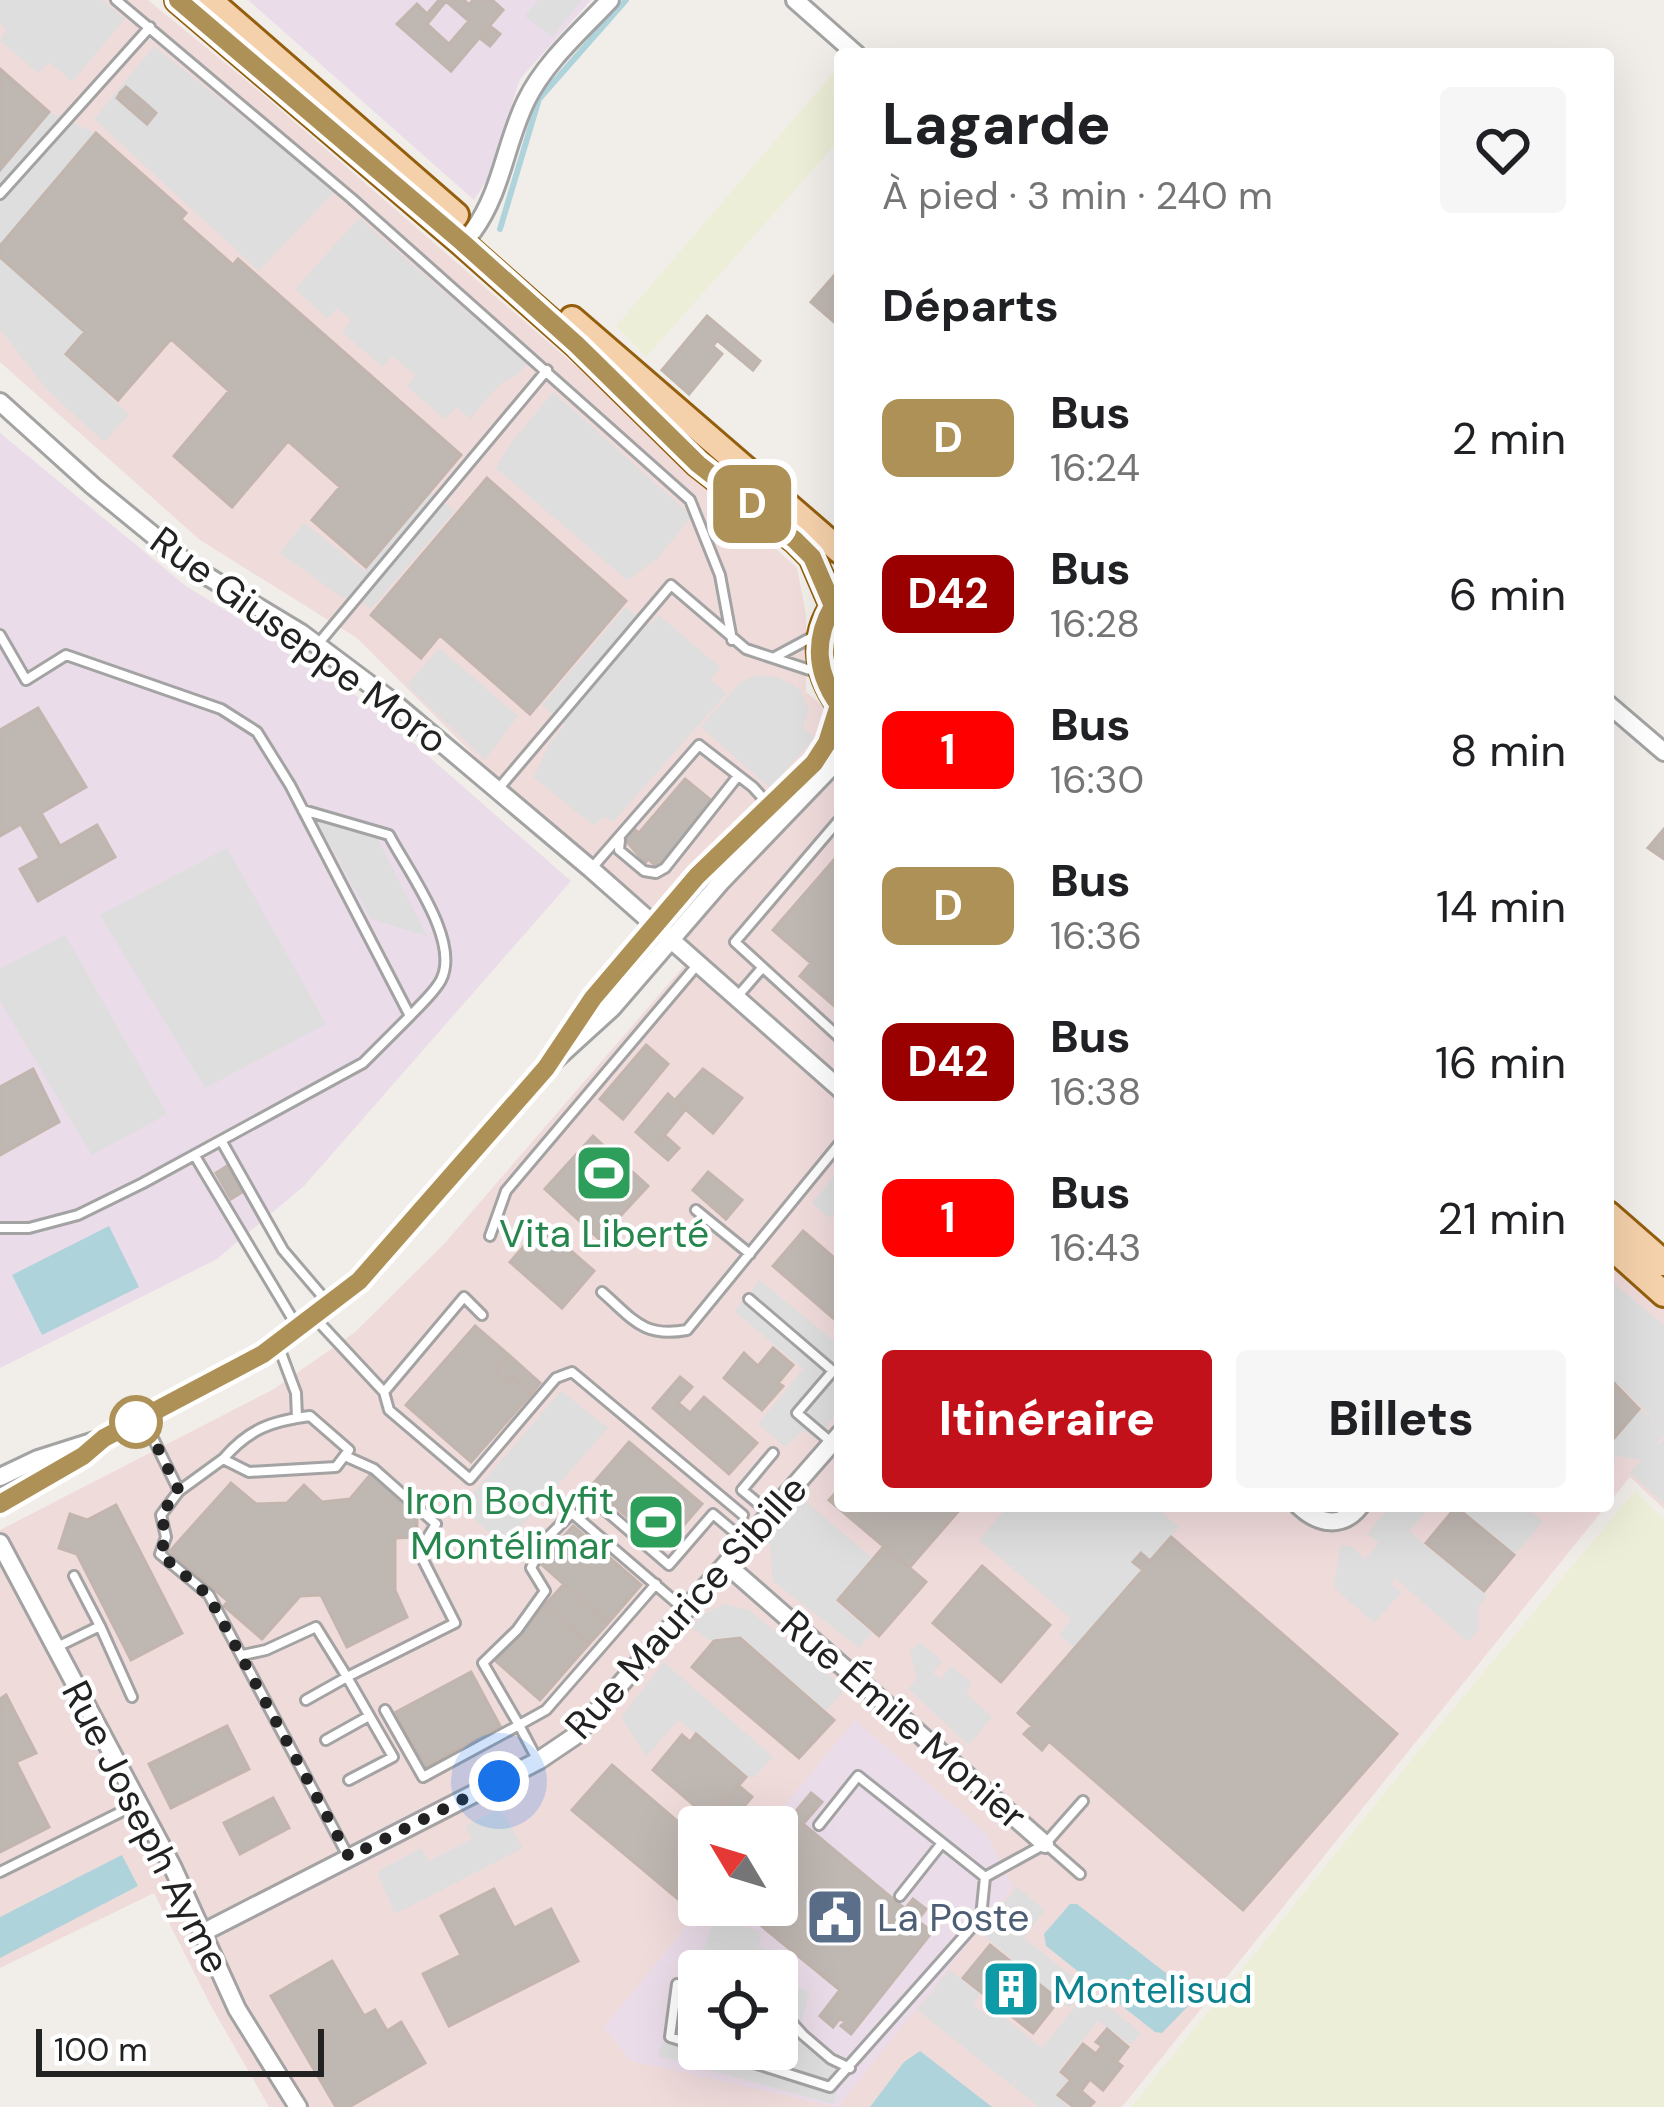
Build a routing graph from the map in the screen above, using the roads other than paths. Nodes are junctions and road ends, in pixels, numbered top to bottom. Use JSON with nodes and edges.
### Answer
{"nodes":[{"id":1,"x":116,"y":0,"type":"edge"},
{"id":2,"x":178,"y":0,"type":"edge"},
{"id":3,"x":209,"y":0,"type":"edge"},
{"id":4,"x":610,"y":0,"type":"edge"},
{"id":5,"x":795,"y":0,"type":"edge"},
{"id":6,"x":150,"y":26,"type":"junction"},
{"id":7,"x":849,"y":48,"type":"edge"},
{"id":8,"x":0,"y":194,"type":"edge"},
{"id":9,"x":473,"y":230,"type":"junction"},
{"id":10,"x":547,"y":370,"type":"junction"},
{"id":11,"x":0,"y":402,"type":"edge"},
{"id":12,"x":834,"y":546,"type":"edge"},
{"id":13,"x":834,"y":597,"type":"edge"},
{"id":14,"x":834,"y":608,"type":"edge"},
{"id":15,"x":821,"y":632,"type":"junction"},
{"id":16,"x":0,"y":634,"type":"edge"},
{"id":17,"x":732,"y":640,"type":"junction"},
{"id":18,"x":317,"y":645,"type":"junction"},
{"id":19,"x":773,"y":658,"type":"junction"},
{"id":20,"x":822,"y":674,"type":"junction"},
{"id":21,"x":834,"y":695,"type":"edge"},
{"id":22,"x":1614,"y":709,"type":"edge"},
{"id":23,"x":834,"y":723,"type":"edge"},
{"id":24,"x":1664,"y":752,"type":"edge"},
{"id":25,"x":834,"y":764,"type":"edge"},
{"id":26,"x":738,"y":776,"type":"junction"},
{"id":27,"x":498,"y":789,"type":"junction"},
{"id":28,"x":771,"y":807,"type":"junction"},
{"id":29,"x":303,"y":810,"type":"junction"},
{"id":30,"x":834,"y":826,"type":"edge"},
{"id":31,"x":620,"y":840,"type":"junction"},
{"id":32,"x":591,"y":869,"type":"junction"},
{"id":33,"x":662,"y":932,"type":"junction"},
{"id":34,"x":698,"y":964,"type":"junction"},
{"id":35,"x":762,"y":968,"type":"junction"},
{"id":36,"x":737,"y":998,"type":"junction"},
{"id":37,"x":410,"y":1016,"type":"junction"},
{"id":38,"x":834,"y":1033,"type":"edge"},
{"id":39,"x":546,"y":1068,"type":"junction"},
{"id":40,"x":834,"y":1084,"type":"edge"},
{"id":41,"x":222,"y":1142,"type":"junction"},
{"id":42,"x":834,"y":1151,"type":"edge"},
{"id":43,"x":195,"y":1156,"type":"junction"},
{"id":44,"x":696,"y":1210,"type":"dead end"},
{"id":45,"x":1614,"y":1219,"type":"edge"},
{"id":46,"x":0,"y":1228,"type":"edge"},
{"id":47,"x":490,"y":1236,"type":"dead end"},
{"id":48,"x":1614,"y":1253,"type":"edge"},
{"id":49,"x":750,"y":1254,"type":"junction"},
{"id":50,"x":1664,"y":1263,"type":"edge"},
{"id":51,"x":602,"y":1292,"type":"dead end"},
{"id":52,"x":1664,"y":1294,"type":"edge"},
{"id":53,"x":749,"y":1299,"type":"dead end"},
{"id":54,"x":330,"y":1305,"type":"junction"},
{"id":55,"x":482,"y":1315,"type":"dead end"},
{"id":56,"x":306,"y":1323,"type":"junction"},
{"id":57,"x":278,"y":1343,"type":"junction"},
{"id":58,"x":384,"y":1392,"type":"junction"},
{"id":59,"x":143,"y":1418,"type":"junction"},
{"id":60,"x":297,"y":1418,"type":"junction"},
{"id":61,"x":834,"y":1437,"type":"edge"},
{"id":62,"x":104,"y":1438,"type":"junction"},
{"id":63,"x":834,"y":1440,"type":"edge"},
{"id":64,"x":773,"y":1454,"type":"dead end"},
{"id":65,"x":345,"y":1456,"type":"junction"},
{"id":66,"x":38,"y":1459,"type":"junction"},
{"id":67,"x":223,"y":1459,"type":"junction"},
{"id":68,"x":0,"y":1477,"type":"edge"},
{"id":69,"x":0,"y":1490,"type":"edge"},
{"id":70,"x":179,"y":1491,"type":"junction"},
{"id":71,"x":589,"y":1496,"type":"dead end"},
{"id":72,"x":0,"y":1504,"type":"edge"},
{"id":73,"x":1306,"y":1512,"type":"edge"},
{"id":74,"x":1356,"y":1512,"type":"edge"},
{"id":75,"x":771,"y":1514,"type":"junction"},
{"id":76,"x":743,"y":1515,"type":"dead end"},
{"id":77,"x":747,"y":1542,"type":"junction"},
{"id":78,"x":0,"y":1543,"type":"edge"},
{"id":79,"x":727,"y":1565,"type":"junction"},
{"id":80,"x":74,"y":1576,"type":"dead end"},
{"id":81,"x":656,"y":1584,"type":"junction"},
{"id":82,"x":687,"y":1611,"type":"junction"},
{"id":83,"x":100,"y":1626,"type":"junction"},
{"id":84,"x":56,"y":1648,"type":"junction"},
{"id":85,"x":243,"y":1655,"type":"junction"},
{"id":86,"x":347,"y":1677,"type":"junction"},
{"id":87,"x":133,"y":1697,"type":"dead end"},
{"id":88,"x":306,"y":1700,"type":"dead end"},
{"id":89,"x":385,"y":1710,"type":"dead end"},
{"id":90,"x":369,"y":1716,"type":"junction"},
{"id":91,"x":519,"y":1725,"type":"junction"},
{"id":92,"x":326,"y":1740,"type":"dead end"},
{"id":93,"x":538,"y":1761,"type":"junction"},
{"id":94,"x":349,"y":1780,"type":"dead end"},
{"id":95,"x":1083,"y":1801,"type":"dead end"},
{"id":96,"x":138,"y":1803,"type":"junction"},
{"id":97,"x":819,"y":1825,"type":"dead end"},
{"id":98,"x":942,"y":1843,"type":"junction"},
{"id":99,"x":1046,"y":1844,"type":"junction"},
{"id":100,"x":349,"y":1857,"type":"junction"},
{"id":101,"x":0,"y":1872,"type":"edge"},
{"id":102,"x":1080,"y":1874,"type":"dead end"},
{"id":103,"x":985,"y":1877,"type":"junction"},
{"id":104,"x":900,"y":1896,"type":"dead end"},
{"id":105,"x":202,"y":1934,"type":"junction"},
{"id":106,"x":678,"y":1984,"type":"edge"},
{"id":107,"x":798,"y":2027,"type":"edge"},
{"id":108,"x":678,"y":2039,"type":"edge"},
{"id":109,"x":850,"y":2068,"type":"junction"},
{"id":110,"x":776,"y":2070,"type":"edge"},
{"id":111,"x":298,"y":2107,"type":"edge"}],
"edges":[{"from":1,"to":6,"type":"lane"},
{"from":2,"to":13,"type":"main road"},
{"from":3,"to":9,"type":"main road"},
{"from":4,"to":9,"type":"street"},
{"from":5,"to":7,"type":"street"},
{"from":6,"to":8,"type":"lane"},
{"from":6,"to":10,"type":"lane"},
{"from":9,"to":12,"type":"main road"},
{"from":10,"to":17,"type":"lane"},
{"from":10,"to":18,"type":"lane"},
{"from":11,"to":18,"type":"street","name":"Rue Giuseppe Moro"},
{"from":14,"to":15,"type":"main road"},
{"from":15,"to":19,"type":"lane"},
{"from":15,"to":20,"type":"main road"},
{"from":16,"to":29,"type":"lane"},
{"from":17,"to":19,"type":"lane"},
{"from":17,"to":27,"type":"lane"},
{"from":18,"to":27,"type":"street","name":"Rue Giuseppe Moro"},
{"from":19,"to":20,"type":"lane"},
{"from":20,"to":21,"type":"main road"},
{"from":22,"to":24,"type":"street"},
{"from":23,"to":28,"type":"street"},
{"from":25,"to":33,"type":"street"},
{"from":26,"to":28,"type":"lane"},
{"from":26,"to":31,"type":"lane"},
{"from":26,"to":31,"type":"lane"},
{"from":27,"to":32,"type":"street","name":"Rue Giuseppe Moro"},
{"from":28,"to":33,"type":"street"},
{"from":29,"to":37,"type":"lane"},
{"from":29,"to":37,"type":"lane"},
{"from":30,"to":35,"type":"lane"},
{"from":31,"to":32,"type":"lane"},
{"from":32,"to":33,"type":"street","name":"Rue Giuseppe Moro"},
{"from":33,"to":34,"type":"street","name":"Rue Giuseppe Moro"},
{"from":33,"to":39,"type":"street"},
{"from":33,"to":39,"type":"street"},
{"from":34,"to":36,"type":"street","name":"Rue Giuseppe Moro"},
{"from":34,"to":47,"type":"lane"},
{"from":35,"to":36,"type":"lane"},
{"from":35,"to":38,"type":"lane"},
{"from":36,"to":40,"type":"street","name":"Rue Giuseppe Moro"},
{"from":37,"to":41,"type":"lane"},
{"from":39,"to":54,"type":"street"},
{"from":41,"to":43,"type":"lane"},
{"from":41,"to":54,"type":"lane"},
{"from":42,"to":49,"type":"lane"},
{"from":43,"to":46,"type":"lane"},
{"from":43,"to":56,"type":"lane"},
{"from":44,"to":49,"type":"lane"},
{"from":45,"to":50,"type":"main road"},
{"from":48,"to":52,"type":"main road"},
{"from":49,"to":51,"type":"lane"},
{"from":53,"to":61,"type":"lane"},
{"from":54,"to":56,"type":"street"},
{"from":55,"to":58,"type":"lane"},
{"from":56,"to":57,"type":"street"},
{"from":56,"to":58,"type":"lane"},
{"from":57,"to":59,"type":"street"},
{"from":57,"to":60,"type":"lane"},
{"from":58,"to":76,"type":"lane"},
{"from":59,"to":62,"type":"street"},
{"from":59,"to":70,"type":"lane"},
{"from":60,"to":65,"type":"lane"},
{"from":60,"to":67,"type":"lane"},
{"from":62,"to":66,"type":"street"},
{"from":62,"to":72,"type":"street"},
{"from":63,"to":75,"type":"street","name":"Rue Maurice Sibille"},
{"from":64,"to":75,"type":"lane"},
{"from":65,"to":67,"type":"lane"},
{"from":65,"to":86,"type":"lane"},
{"from":66,"to":68,"type":"street"},
{"from":66,"to":69,"type":"street"},
{"from":67,"to":70,"type":"lane"},
{"from":70,"to":85,"type":"lane"},
{"from":71,"to":77,"type":"lane"},
{"from":73,"to":74,"type":"street"},
{"from":75,"to":77,"type":"street","name":"Rue Maurice Sibille"},
{"from":77,"to":79,"type":"street","name":"Rue Maurice Sibille"},
{"from":78,"to":84,"type":"street","name":"Rue Joseph Ayme"},
{"from":79,"to":82,"type":"street","name":"Rue Maurice Sibille"},
{"from":79,"to":99,"type":"street","name":"Rue Émile Monier"},
{"from":80,"to":83,"type":"lane"},
{"from":81,"to":82,"type":"lane"},
{"from":81,"to":91,"type":"lane"},
{"from":81,"to":91,"type":"lane"},
{"from":82,"to":93,"type":"street","name":"Rue Maurice Sibille"},
{"from":83,"to":84,"type":"lane"},
{"from":83,"to":87,"type":"lane"},
{"from":84,"to":96,"type":"street","name":"Rue Joseph Ayme"},
{"from":85,"to":86,"type":"lane"},
{"from":85,"to":100,"type":"lane"},
{"from":86,"to":88,"type":"lane"},
{"from":86,"to":90,"type":"lane"},
{"from":89,"to":91,"type":"lane"},
{"from":90,"to":92,"type":"lane"},
{"from":90,"to":94,"type":"lane"},
{"from":91,"to":93,"type":"lane"},
{"from":93,"to":100,"type":"street","name":"Rue Maurice Sibille"},
{"from":95,"to":99,"type":"lane"},
{"from":96,"to":101,"type":"lane"},
{"from":96,"to":105,"type":"street","name":"Rue Joseph Ayme"},
{"from":97,"to":98,"type":"lane"},
{"from":98,"to":103,"type":"lane"},
{"from":98,"to":104,"type":"lane"},
{"from":99,"to":102,"type":"lane","name":"Rue Émile Monier"},
{"from":99,"to":103,"type":"lane"},
{"from":100,"to":105,"type":"street","name":"Rue Maurice Sibille"},
{"from":103,"to":109,"type":"lane"},
{"from":105,"to":111,"type":"street","name":"Rue Joseph Ayme"},
{"from":106,"to":108,"type":"lane"},
{"from":107,"to":109,"type":"lane"},
{"from":109,"to":110,"type":"lane"}]}
